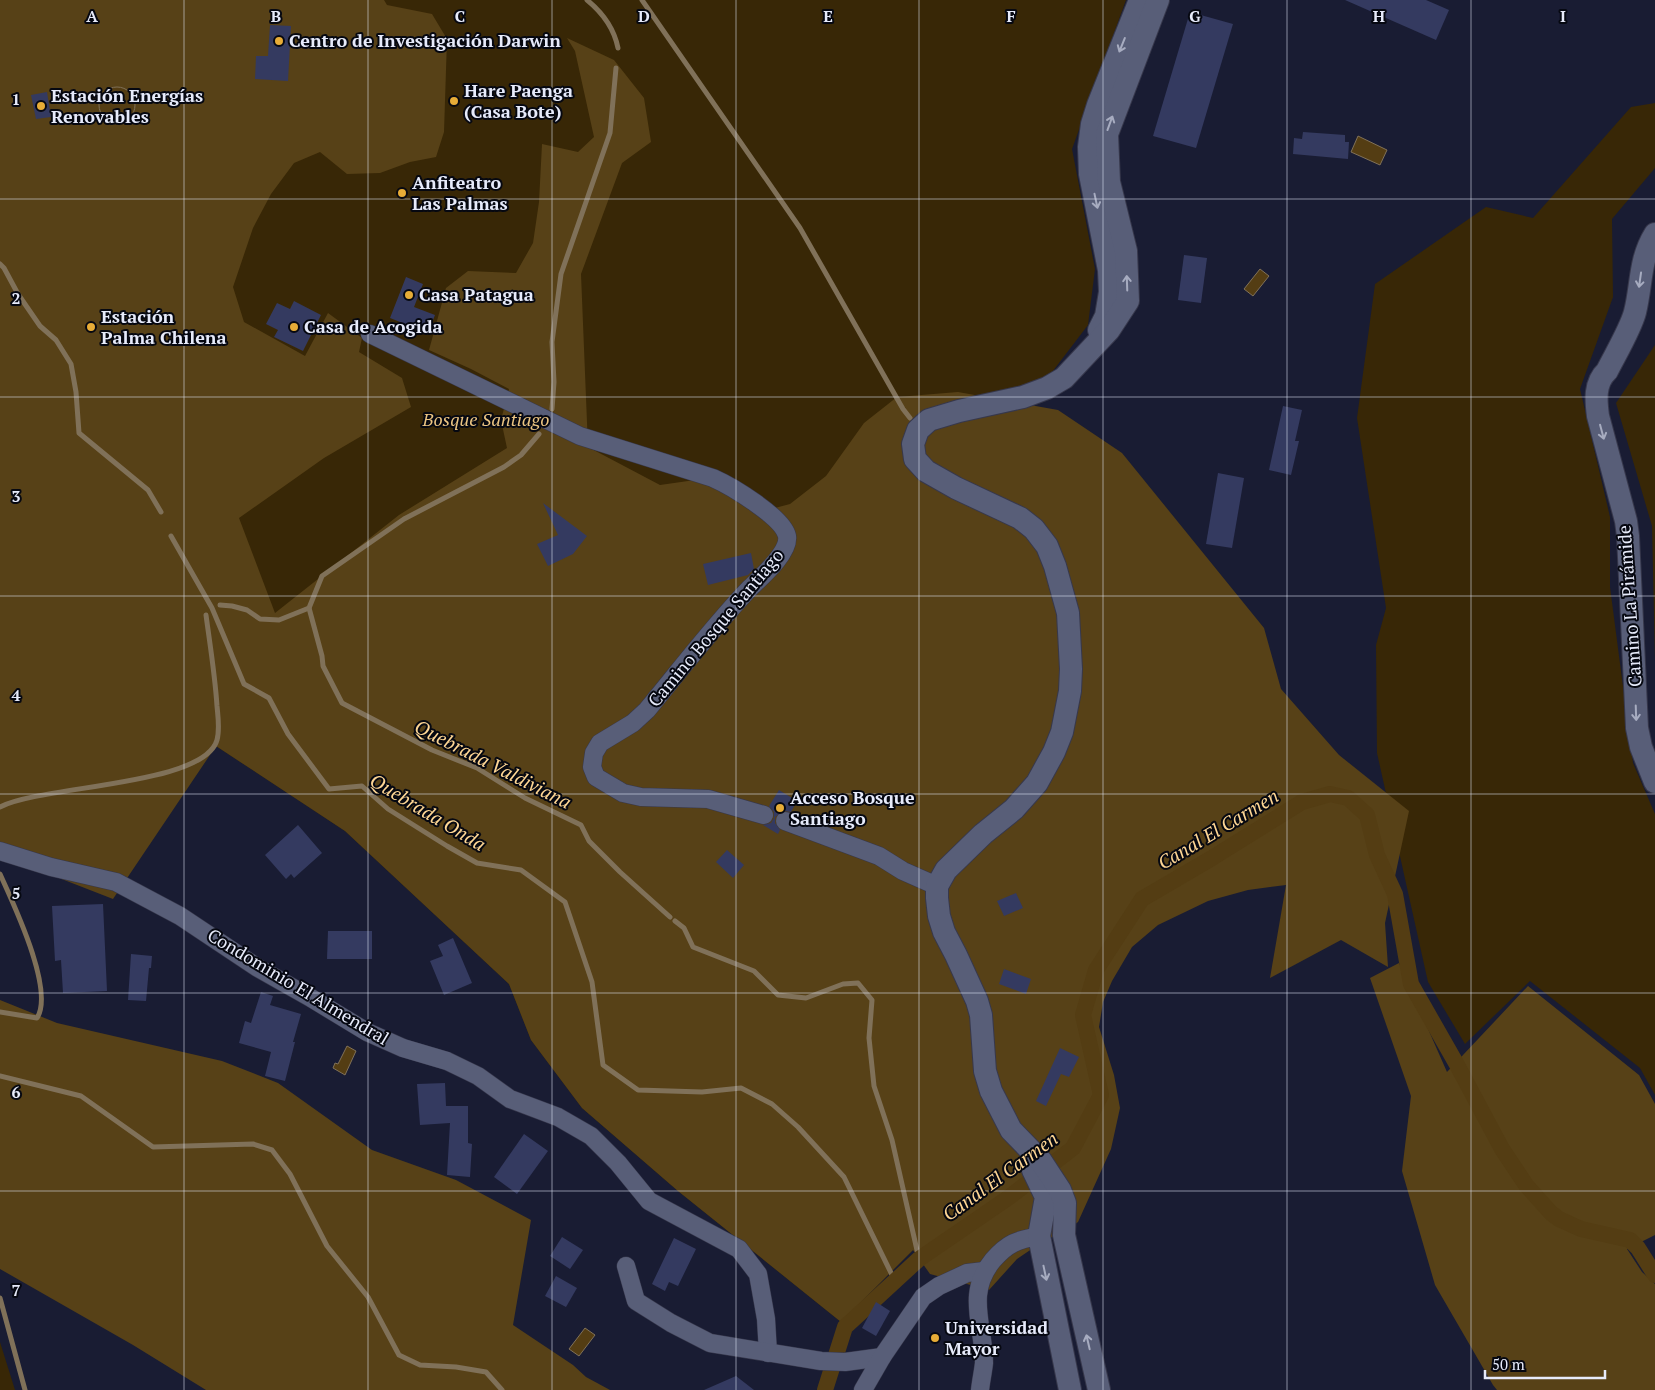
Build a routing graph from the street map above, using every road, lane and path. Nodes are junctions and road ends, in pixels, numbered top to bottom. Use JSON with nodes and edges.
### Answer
{"nodes":[{"id":1,"x":1140,"y":0,"type":"edge"},
{"id":2,"x":1158,"y":0,"type":"edge"},
{"id":3,"x":1655,"y":234,"type":"edge"},
{"id":4,"x":370,"y":334,"type":"dead end"},
{"id":5,"x":1088,"y":353,"type":"junction"},
{"id":6,"x":1655,"y":782,"type":"edge"},
{"id":7,"x":764,"y":815,"type":"dead end"},
{"id":8,"x":785,"y":821,"type":"dead end"},
{"id":9,"x":0,"y":850,"type":"edge"},
{"id":10,"x":937,"y":886,"type":"junction"},
{"id":11,"x":1053,"y":1194,"type":"junction"},
{"id":12,"x":1039,"y":1236,"type":"junction"},
{"id":13,"x":626,"y":1266,"type":"dead end"},
{"id":14,"x":984,"y":1271,"type":"junction"},
{"id":15,"x":768,"y":1353,"type":"junction"},
{"id":16,"x":882,"y":1357,"type":"junction"},
{"id":17,"x":863,"y":1390,"type":"edge"},
{"id":18,"x":980,"y":1390,"type":"edge"},
{"id":19,"x":1070,"y":1390,"type":"edge"},
{"id":20,"x":1098,"y":1390,"type":"edge"}],
"edges":[{"from":1,"to":5,"type":"street","one_way":true},
{"from":5,"to":2,"type":"street","one_way":true},
{"from":3,"to":6,"type":"street","name":"Camino La Pirámide","one_way":true},
{"from":4,"to":7,"type":"street","name":"Camino Bosque Santiago"},
{"from":5,"to":10,"type":"street"},
{"from":8,"to":10,"type":"street"},
{"from":9,"to":15,"type":"street","name":"Condominio El Almendral"},
{"from":10,"to":11,"type":"street"},
{"from":11,"to":12,"type":"street"},
{"from":20,"to":11,"type":"street","one_way":true},
{"from":12,"to":14,"type":"street"},
{"from":12,"to":19,"type":"street","one_way":true},
{"from":13,"to":15,"type":"street"},
{"from":14,"to":16,"type":"street"},
{"from":14,"to":18,"type":"street"},
{"from":15,"to":16,"type":"street"},
{"from":16,"to":17,"type":"street"}]}
